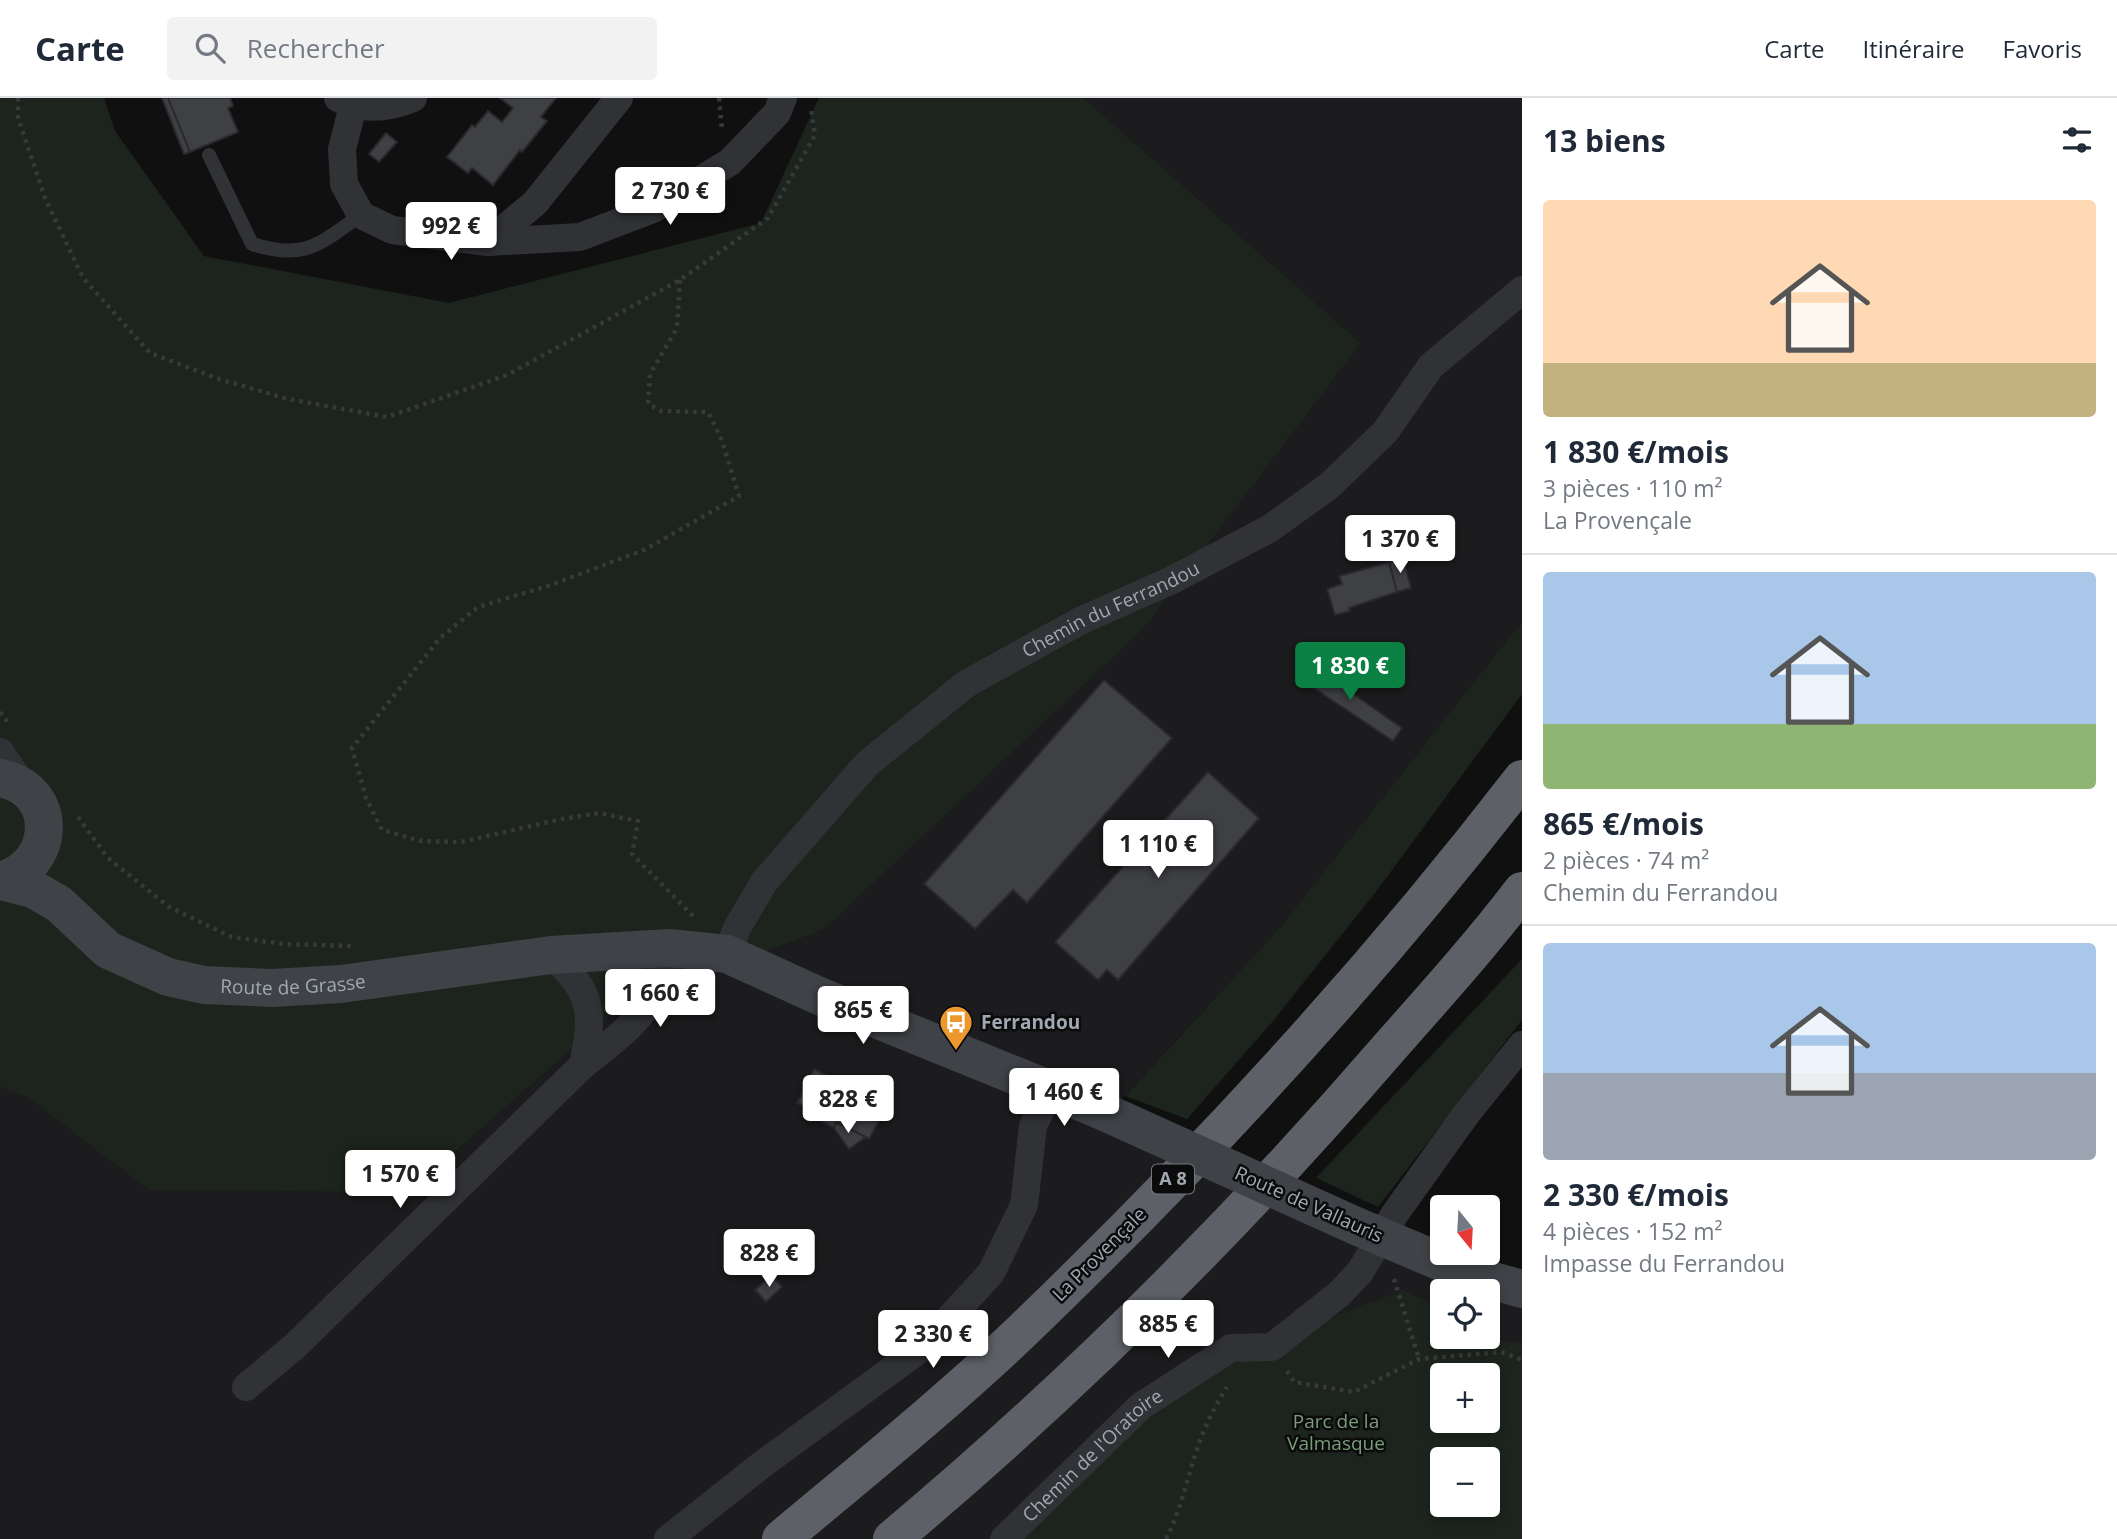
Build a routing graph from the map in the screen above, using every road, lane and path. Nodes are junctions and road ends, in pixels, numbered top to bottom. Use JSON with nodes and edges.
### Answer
{"nodes":[{"id":1,"x":18,"y":98,"type":"edge"},
{"id":2,"x":413,"y":98,"type":"edge"},
{"id":3,"x":619,"y":98,"type":"edge"},
{"id":4,"x":796,"y":100,"type":"edge"},
{"id":5,"x":345,"y":102,"type":"edge"},
{"id":6,"x":209,"y":155,"type":"dead end"},
{"id":7,"x":361,"y":215,"type":"junction"},
{"id":8,"x":488,"y":242,"type":"junction"},
{"id":9,"x":680,"y":281,"type":"junction"},
{"id":10,"x":1522,"y":290,"type":"edge"},
{"id":11,"x":0,"y":712,"type":"edge"},
{"id":12,"x":8,"y":742,"type":"edge"},
{"id":13,"x":1522,"y":779,"type":"edge"},
{"id":14,"x":13,"y":784,"type":"edge"},
{"id":15,"x":77,"y":816,"type":"dead end"},
{"id":16,"x":39,"y":853,"type":"junction"},
{"id":17,"x":1,"y":881,"type":"edge"},
{"id":18,"x":1522,"y":891,"type":"edge"},
{"id":19,"x":59,"y":904,"type":"junction"},
{"id":20,"x":1509,"y":913,"type":"edge"},
{"id":21,"x":283,"y":944,"type":"dead end"},
{"id":22,"x":669,"y":948,"type":"junction"},
{"id":23,"x":727,"y":954,"type":"junction"},
{"id":24,"x":551,"y":955,"type":"junction"},
{"id":25,"x":1522,"y":1045,"type":"edge"},
{"id":26,"x":583,"y":1065,"type":"junction"},
{"id":27,"x":1050,"y":1091,"type":"junction"},
{"id":28,"x":1368,"y":1231,"type":"junction"},
{"id":29,"x":1391,"y":1272,"type":"dead end"},
{"id":30,"x":1522,"y":1289,"type":"edge"},
{"id":31,"x":1272,"y":1347,"type":"junction"},
{"id":32,"x":1419,"y":1359,"type":"junction"},
{"id":33,"x":1522,"y":1360,"type":"edge"},
{"id":34,"x":1234,"y":1381,"type":"dead end"},
{"id":35,"x":246,"y":1387,"type":"dead end"},
{"id":36,"x":668,"y":1539,"type":"edge"},
{"id":37,"x":781,"y":1539,"type":"edge"},
{"id":38,"x":892,"y":1539,"type":"edge"},
{"id":39,"x":1004,"y":1539,"type":"edge"},
{"id":40,"x":1166,"y":1539,"type":"edge"}],
"edges":[{"from":1,"to":9,"type":"path"},
{"from":2,"to":5,"type":"street"},
{"from":3,"to":8,"type":"street"},
{"from":4,"to":8,"type":"street"},
{"from":4,"to":9,"type":"path"},
{"from":5,"to":7,"type":"street"},
{"from":6,"to":7,"type":"lane"},
{"from":7,"to":8,"type":"street"},
{"from":9,"to":23,"type":"path"},
{"from":10,"to":23,"type":"street","name":"Chemin du Ferrandou"},
{"from":11,"to":12,"type":"path"},
{"from":12,"to":14,"type":"street"},
{"from":13,"to":37,"type":"highway","name":"La Provençale","number":"A 8"},
{"from":14,"to":16,"type":"main road"},
{"from":15,"to":21,"type":"path"},
{"from":16,"to":17,"type":"main road"},
{"from":16,"to":19,"type":"main road","name":"Route de Grasse"},
{"from":17,"to":19,"type":"main road","name":"Route de Grasse"},
{"from":18,"to":20,"type":"highway"},
{"from":19,"to":24,"type":"main road","name":"Route de Grasse"},
{"from":20,"to":38,"type":"highway"},
{"from":22,"to":23,"type":"main road","name":"Route de Grasse"},
{"from":22,"to":24,"type":"main road","name":"Route de Grasse"},
{"from":22,"to":26,"type":"street"},
{"from":23,"to":27,"type":"main road","name":"Route de Vallauris"},
{"from":24,"to":26,"type":"street"},
{"from":25,"to":28,"type":"street"},
{"from":26,"to":35,"type":"street"},
{"from":27,"to":28,"type":"main road","name":"Route de Vallauris","bridge":true},
{"from":27,"to":36,"type":"street"},
{"from":28,"to":30,"type":"main road","name":"Route de Vallauris"},
{"from":28,"to":31,"type":"street"},
{"from":29,"to":32,"type":"path"},
{"from":31,"to":32,"type":"path"},
{"from":31,"to":39,"type":"street","name":"Chemin de l'Oratoire"},
{"from":32,"to":33,"type":"path"},
{"from":34,"to":40,"type":"path"}]}
